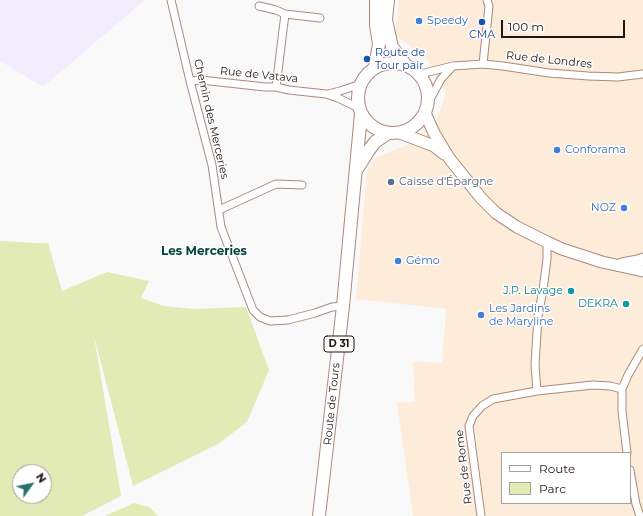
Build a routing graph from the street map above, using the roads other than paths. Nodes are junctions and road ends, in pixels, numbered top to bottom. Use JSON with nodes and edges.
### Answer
{"nodes":[{"id":1,"x":172,"y":0,"type":"edge"},
{"id":2,"x":376,"y":0,"type":"edge"},
{"id":3,"x":388,"y":0,"type":"edge"},
{"id":4,"x":487,"y":0,"type":"edge"},
{"id":5,"x":258,"y":6,"type":"dead end"},
{"id":6,"x":285,"y":14,"type":"junction"},
{"id":7,"x":320,"y":18,"type":"dead end"},
{"id":8,"x":405,"y":64,"type":"junction"},
{"id":9,"x":483,"y":64,"type":"junction"},
{"id":10,"x":453,"y":66,"type":"junction"},
{"id":11,"x":375,"y":67,"type":"junction"},
{"id":12,"x":420,"y":74,"type":"junction"},
{"id":13,"x":643,"y":74,"type":"edge"},
{"id":14,"x":190,"y":81,"type":"junction"},
{"id":15,"x":361,"y":84,"type":"junction"},
{"id":16,"x":276,"y":87,"type":"junction"},
{"id":17,"x":326,"y":94,"type":"junction"},
{"id":18,"x":427,"y":108,"type":"junction"},
{"id":19,"x":360,"y":111,"type":"junction"},
{"id":20,"x":388,"y":133,"type":"junction"},
{"id":21,"x":400,"y":133,"type":"junction"},
{"id":22,"x":449,"y":158,"type":"junction"},
{"id":23,"x":355,"y":172,"type":"junction"},
{"id":24,"x":302,"y":185,"type":"dead end"},
{"id":25,"x":219,"y":210,"type":"junction"},
{"id":26,"x":547,"y":242,"type":"junction"},
{"id":27,"x":643,"y":259,"type":"edge"},
{"id":28,"x":615,"y":265,"type":"junction"},
{"id":29,"x":643,"y":271,"type":"edge"},
{"id":30,"x":343,"y":306,"type":"junction"},
{"id":31,"x":643,"y":349,"type":"edge"},
{"id":32,"x":622,"y":388,"type":"junction"},
{"id":33,"x":537,"y":391,"type":"junction"},
{"id":34,"x":627,"y":452,"type":"edge"},
{"id":35,"x":631,"y":476,"type":"edge"},
{"id":36,"x":319,"y":516,"type":"edge"},
{"id":37,"x":481,"y":516,"type":"edge"},
{"id":38,"x":640,"y":516,"type":"edge"}],
"edges":[{"from":1,"to":14,"type":"street","name":"Chemin des Merceries"},
{"from":2,"to":11,"type":"main road"},
{"from":3,"to":8,"type":"main road"},
{"from":4,"to":9,"type":"street"},
{"from":5,"to":6,"type":"street"},
{"from":6,"to":7,"type":"street"},
{"from":6,"to":16,"type":"street"},
{"from":8,"to":11,"type":"main road"},
{"from":8,"to":12,"type":"main road"},
{"from":9,"to":10,"type":"street","name":"Rue de Londres"},
{"from":9,"to":13,"type":"street","name":"Rue de Londres"},
{"from":10,"to":12,"type":"street","name":"Rue de Londres"},
{"from":10,"to":18,"type":"street"},
{"from":11,"to":15,"type":"main road"},
{"from":12,"to":18,"type":"main road"},
{"from":14,"to":16,"type":"street","name":"Rue de Vatava"},
{"from":14,"to":25,"type":"street","name":"Chemin des Merceries"},
{"from":15,"to":17,"type":"street","name":"Rue de Vatava"},
{"from":15,"to":19,"type":"main road"},
{"from":16,"to":17,"type":"street","name":"Rue de Vatava"},
{"from":17,"to":19,"type":"street","name":"Rue de Vatava"},
{"from":18,"to":21,"type":"main road"},
{"from":18,"to":22,"type":"street"},
{"from":19,"to":20,"type":"main road"},
{"from":19,"to":23,"type":"main road","name":"Route de Tours","number":"D 31"},
{"from":20,"to":21,"type":"main road"},
{"from":20,"to":23,"type":"main road","name":"Route de Tours","number":"D 31"},
{"from":21,"to":22,"type":"street"},
{"from":22,"to":26,"type":"street"},
{"from":23,"to":30,"type":"main road","name":"Route de Tours","number":"D 31"},
{"from":24,"to":25,"type":"street"},
{"from":25,"to":30,"type":"street","name":"Chemin des Merceries"},
{"from":26,"to":28,"type":"street"},
{"from":26,"to":33,"type":"street"},
{"from":27,"to":28,"type":"street"},
{"from":28,"to":29,"type":"street"},
{"from":30,"to":36,"type":"main road","name":"Route de Tours","number":"D 31"},
{"from":31,"to":32,"type":"street"},
{"from":32,"to":33,"type":"street","name":"Rue de Rome"},
{"from":32,"to":34,"type":"street"},
{"from":33,"to":37,"type":"street","name":"Rue de Rome"},
{"from":35,"to":38,"type":"street"}]}
